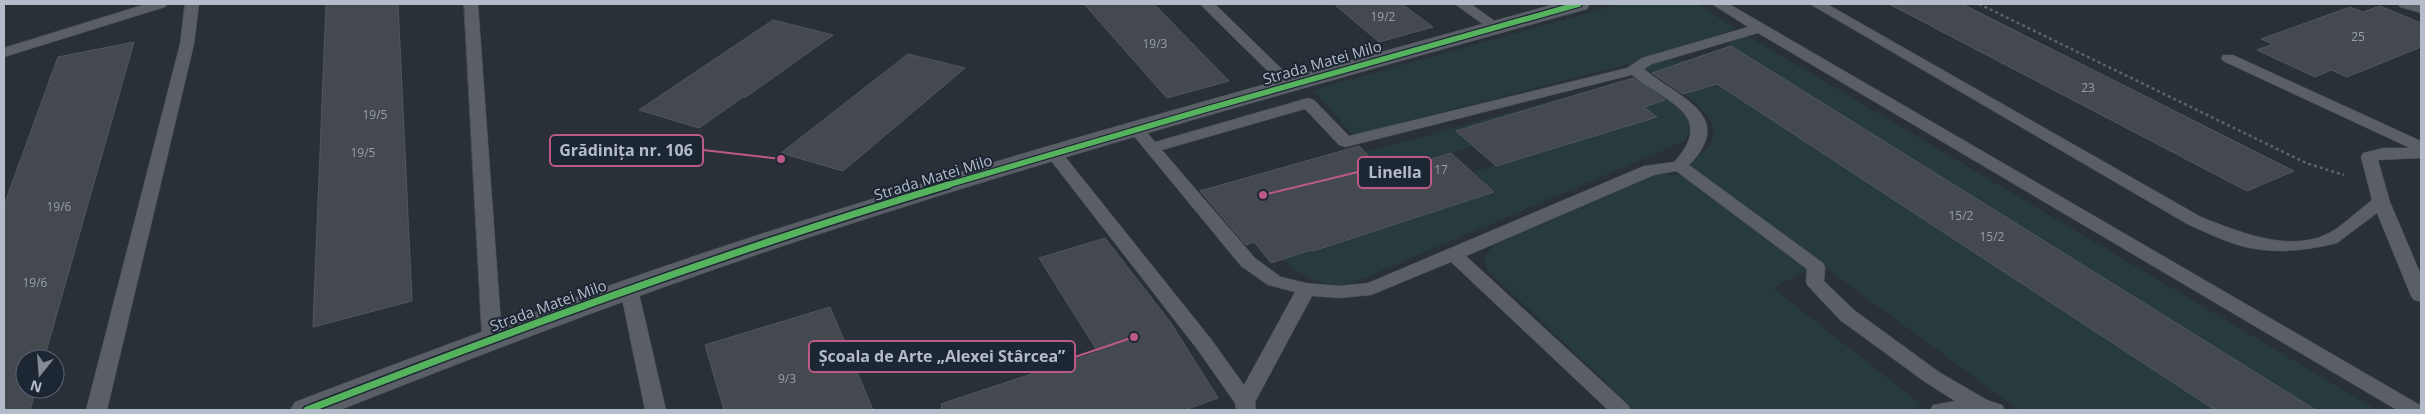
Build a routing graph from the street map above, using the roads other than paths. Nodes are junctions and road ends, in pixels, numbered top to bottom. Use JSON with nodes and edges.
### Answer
{"nodes":[{"id":1,"x":160,"y":4,"type":"edge"},
{"id":2,"x":192,"y":4,"type":"edge"},
{"id":3,"x":471,"y":4,"type":"edge"},
{"id":4,"x":1207,"y":4,"type":"edge"},
{"id":5,"x":1462,"y":4,"type":"edge"},
{"id":6,"x":1579,"y":4,"type":"edge"},
{"id":7,"x":1719,"y":4,"type":"edge"},
{"id":8,"x":1818,"y":4,"type":"edge"},
{"id":9,"x":2405,"y":4,"type":"edge"},
{"id":10,"x":2421,"y":9,"type":"edge"},
{"id":11,"x":1496,"y":27,"type":"junction"},
{"id":12,"x":1760,"y":28,"type":"junction"},
{"id":13,"x":4,"y":53,"type":"edge"},
{"id":14,"x":2228,"y":58,"type":"dead end"},
{"id":15,"x":1636,"y":70,"type":"junction"},
{"id":16,"x":1289,"y":84,"type":"junction"},
{"id":17,"x":1144,"y":138,"type":"junction"},
{"id":18,"x":2421,"y":147,"type":"edge"},
{"id":19,"x":1053,"y":153,"type":"junction"},
{"id":20,"x":2421,"y":153,"type":"edge"},
{"id":21,"x":1679,"y":166,"type":"junction"},
{"id":22,"x":2382,"y":202,"type":"junction"},
{"id":23,"x":1454,"y":254,"type":"junction"},
{"id":24,"x":629,"y":289,"type":"junction"},
{"id":25,"x":1306,"y":289,"type":"junction"},
{"id":26,"x":2421,"y":296,"type":"edge"},
{"id":27,"x":492,"y":338,"type":"junction"},
{"id":28,"x":1246,"y":406,"type":"edge"},
{"id":29,"x":1988,"y":408,"type":"edge"},
{"id":30,"x":96,"y":410,"type":"edge"},
{"id":31,"x":307,"y":410,"type":"edge"},
{"id":32,"x":656,"y":410,"type":"edge"},
{"id":33,"x":1621,"y":410,"type":"edge"},
{"id":34,"x":1940,"y":410,"type":"edge"},
{"id":35,"x":2413,"y":410,"type":"edge"}],
"edges":[{"from":1,"to":13,"type":"lane"},
{"from":2,"to":30,"type":"lane"},
{"from":3,"to":27,"type":"lane"},
{"from":4,"to":16,"type":"lane"},
{"from":5,"to":11,"type":"lane"},
{"from":6,"to":11,"type":"street","name":"Strada Matei Milo"},
{"from":7,"to":12,"type":"lane"},
{"from":8,"to":22,"type":"lane"},
{"from":9,"to":10,"type":"lane"},
{"from":11,"to":16,"type":"street","name":"Strada Matei Milo"},
{"from":12,"to":15,"type":"lane"},
{"from":12,"to":35,"type":"lane"},
{"from":14,"to":18,"type":"lane"},
{"from":15,"to":17,"type":"lane"},
{"from":15,"to":21,"type":"lane"},
{"from":16,"to":17,"type":"street","name":"Strada Matei Milo"},
{"from":17,"to":19,"type":"street","name":"Strada Matei Milo"},
{"from":17,"to":25,"type":"lane"},
{"from":19,"to":24,"type":"street","name":"Strada Matei Milo"},
{"from":19,"to":28,"type":"lane"},
{"from":20,"to":22,"type":"lane"},
{"from":21,"to":23,"type":"lane"},
{"from":21,"to":29,"type":"lane"},
{"from":22,"to":26,"type":"lane"},
{"from":23,"to":25,"type":"lane"},
{"from":23,"to":33,"type":"lane"},
{"from":24,"to":27,"type":"street","name":"Strada Matei Milo"},
{"from":24,"to":32,"type":"lane"},
{"from":25,"to":28,"type":"lane"},
{"from":27,"to":31,"type":"street","name":"Strada Matei Milo"},
{"from":29,"to":34,"type":"lane"}]}
